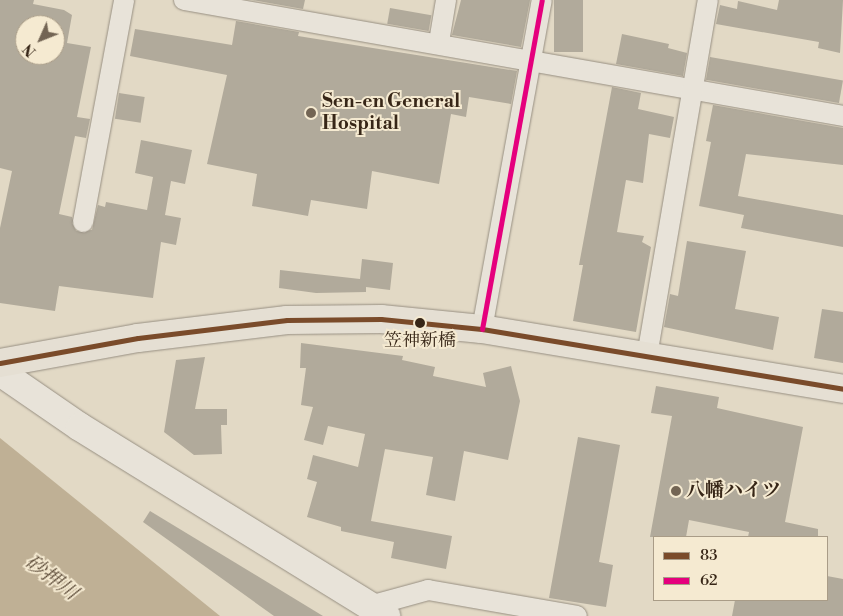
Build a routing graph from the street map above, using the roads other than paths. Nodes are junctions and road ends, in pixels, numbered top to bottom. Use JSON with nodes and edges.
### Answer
{"nodes":[{"id":1,"x":124,"y":0,"type":"edge"},
{"id":2,"x":188,"y":0,"type":"edge"},
{"id":3,"x":446,"y":0,"type":"edge"},
{"id":4,"x":542,"y":0,"type":"edge"},
{"id":5,"x":708,"y":0,"type":"edge"},
{"id":6,"x":264,"y":6,"type":"edge"},
{"id":7,"x":439,"y":42,"type":"junction"},
{"id":8,"x":531,"y":60,"type":"junction"},
{"id":9,"x":693,"y":90,"type":"junction"},
{"id":10,"x":843,"y":116,"type":"edge"},
{"id":11,"x":83,"y":222,"type":"dead end"},
{"id":12,"x":482,"y":329,"type":"junction"},
{"id":13,"x":646,"y":356,"type":"junction"},
{"id":14,"x":0,"y":363,"type":"edge"},
{"id":15,"x":0,"y":372,"type":"edge"},
{"id":16,"x":843,"y":389,"type":"edge"},
{"id":17,"x":378,"y":611,"type":"edge"},
{"id":18,"x":577,"y":616,"type":"edge"}],
"edges":[{"from":1,"to":11,"type":"street"},
{"from":2,"to":6,"type":"street"},
{"from":3,"to":7,"type":"street"},
{"from":4,"to":8,"type":"street"},
{"from":5,"to":9,"type":"street"},
{"from":6,"to":7,"type":"street"},
{"from":7,"to":8,"type":"street"},
{"from":8,"to":9,"type":"street"},
{"from":8,"to":12,"type":"street"},
{"from":9,"to":10,"type":"street"},
{"from":9,"to":13,"type":"street"},
{"from":12,"to":13,"type":"main road"},
{"from":12,"to":14,"type":"main road"},
{"from":13,"to":16,"type":"main road"},
{"from":15,"to":17,"type":"street"},
{"from":17,"to":18,"type":"street"}]}
